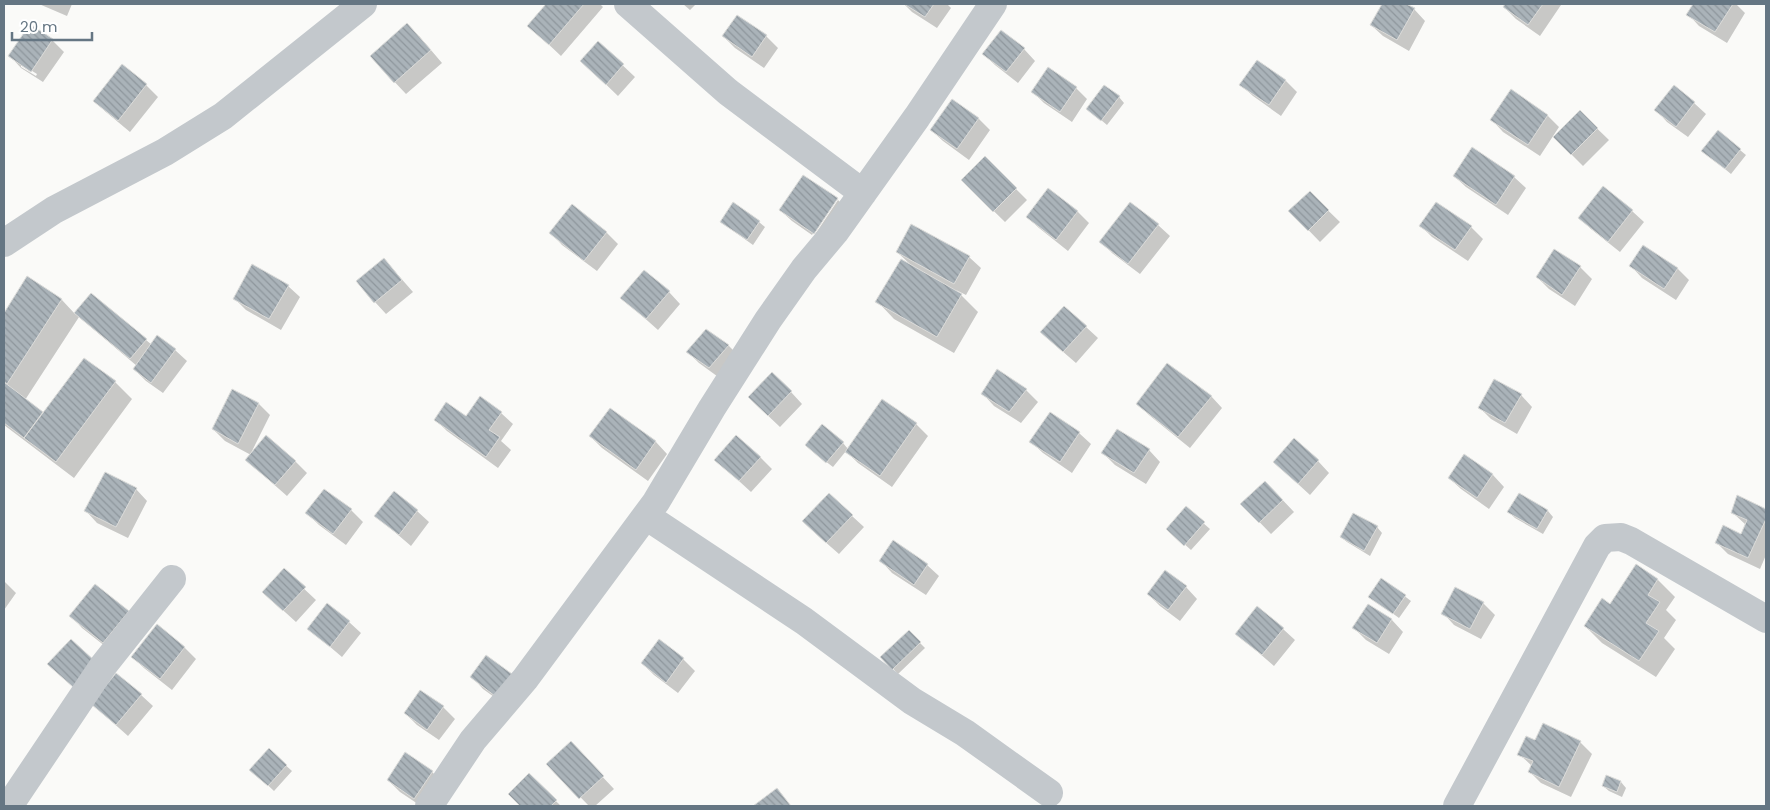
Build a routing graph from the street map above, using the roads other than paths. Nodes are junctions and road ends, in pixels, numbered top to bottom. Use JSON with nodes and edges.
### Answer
{"nodes":[{"id":1,"x":363,"y":4,"type":"edge"},
{"id":2,"x":628,"y":4,"type":"edge"},
{"id":3,"x":993,"y":4,"type":"edge"},
{"id":4,"x":863,"y":193,"type":"junction"},
{"id":5,"x":4,"y":243,"type":"edge"},
{"id":6,"x":646,"y":516,"type":"junction"},
{"id":7,"x":172,"y":579,"type":"dead end"},
{"id":8,"x":1766,"y":620,"type":"edge"},
{"id":9,"x":1048,"y":792,"type":"dead end"},
{"id":10,"x":9,"y":806,"type":"edge"},
{"id":11,"x":429,"y":806,"type":"edge"},
{"id":12,"x":1456,"y":806,"type":"edge"}],
"edges":[{"from":1,"to":5,"type":"street"},
{"from":2,"to":4,"type":"street"},
{"from":3,"to":4,"type":"street"},
{"from":4,"to":6,"type":"street"},
{"from":6,"to":9,"type":"street"},
{"from":6,"to":11,"type":"street"},
{"from":7,"to":10,"type":"street"},
{"from":8,"to":12,"type":"street"}]}
